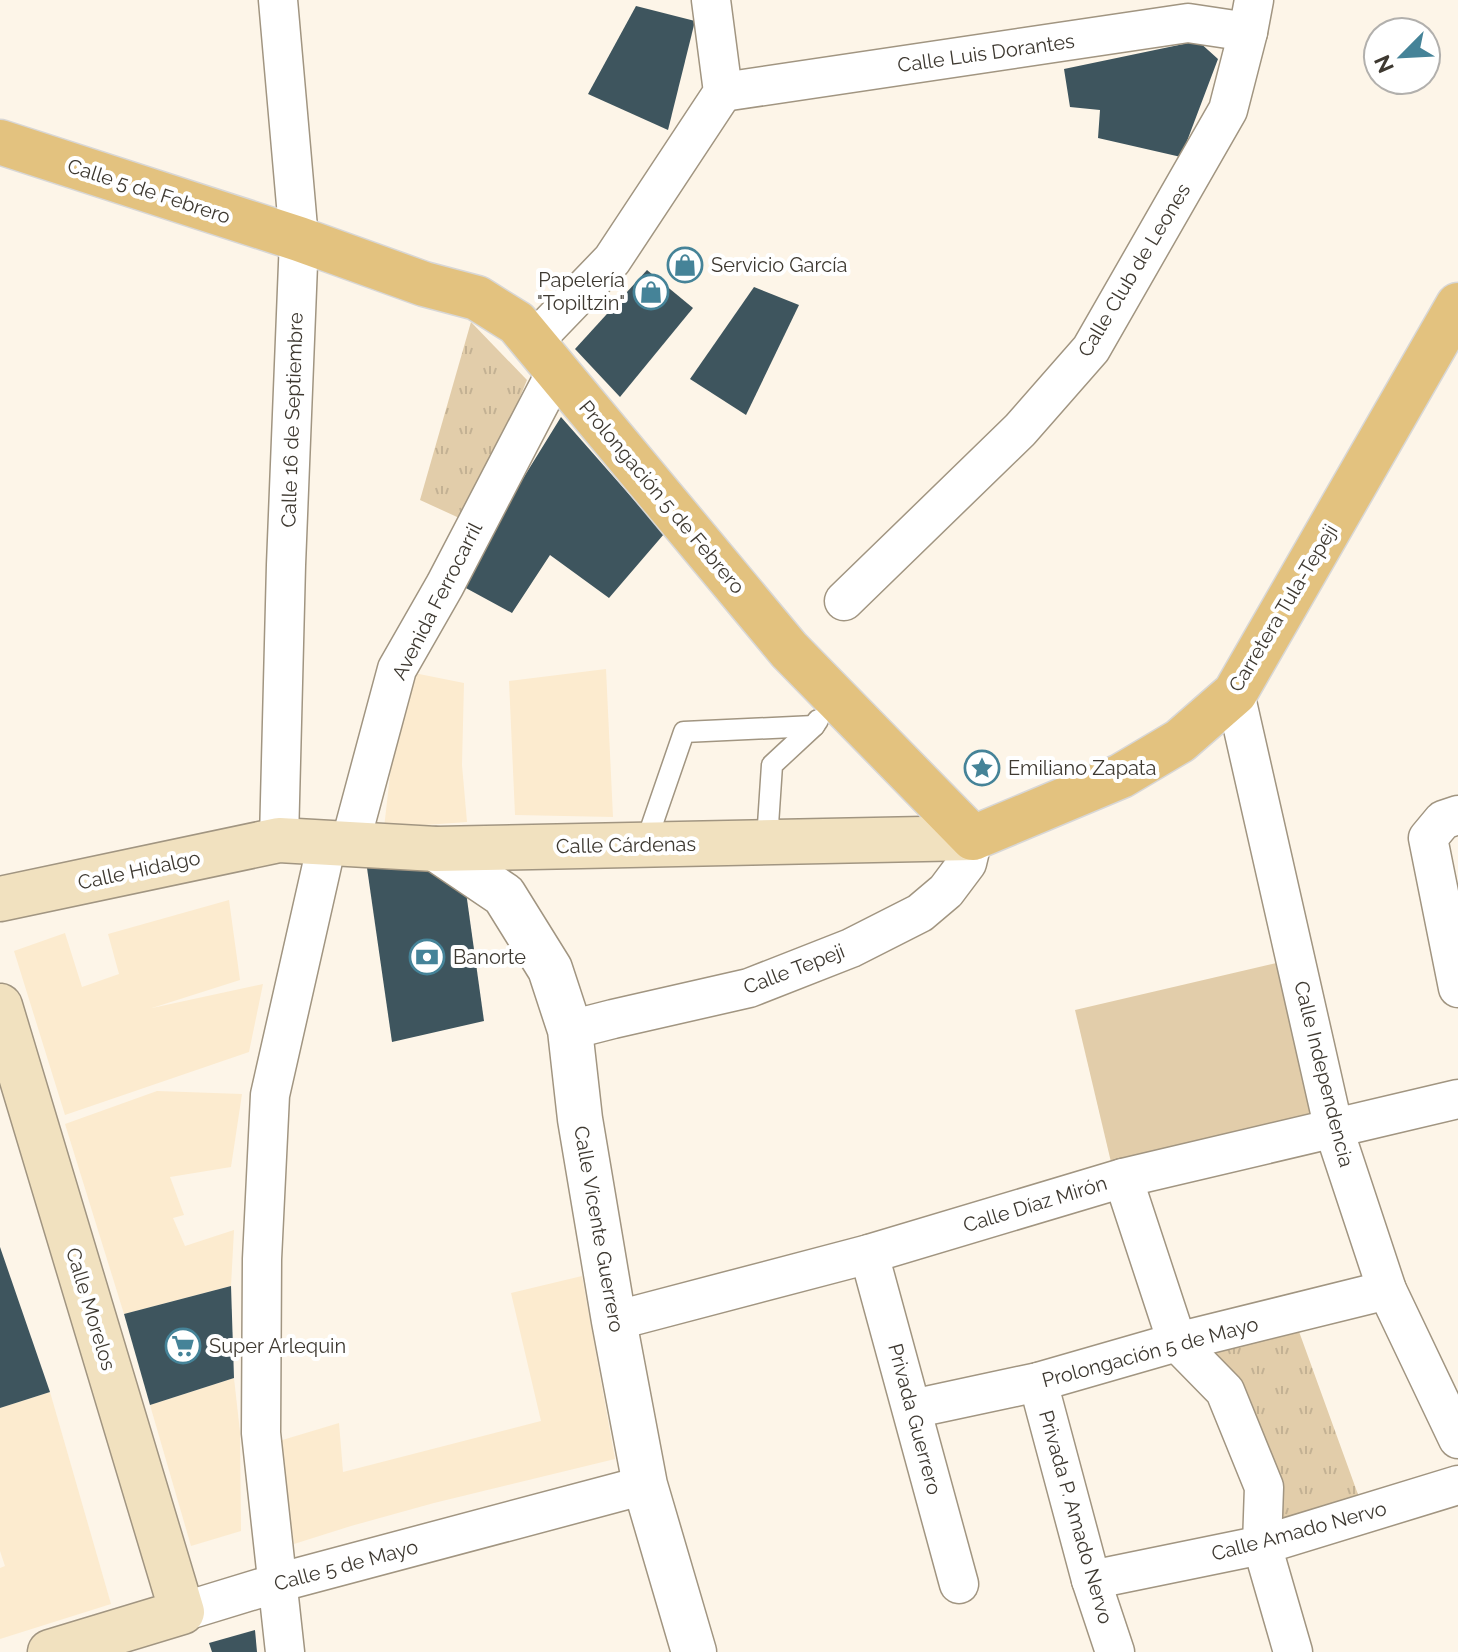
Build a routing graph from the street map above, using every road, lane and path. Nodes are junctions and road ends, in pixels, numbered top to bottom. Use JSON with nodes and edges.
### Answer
{"nodes":[{"id":1,"x":278,"y":0,"type":"edge"},
{"id":2,"x":711,"y":0,"type":"edge"},
{"id":3,"x":1251,"y":16,"type":"edge"},
{"id":4,"x":723,"y":92,"type":"junction"},
{"id":5,"x":0,"y":142,"type":"edge"},
{"id":6,"x":299,"y":239,"type":"junction"},
{"id":7,"x":1458,"y":305,"type":"edge"},
{"id":8,"x":545,"y":356,"type":"junction"},
{"id":9,"x":844,"y":601,"type":"dead end"},
{"id":10,"x":1235,"y":693,"type":"junction"},
{"id":11,"x":824,"y":710,"type":"junction"},
{"id":12,"x":1450,"y":817,"type":"edge"},
{"id":13,"x":973,"y":838,"type":"junction"},
{"id":14,"x":279,"y":840,"type":"junction"},
{"id":15,"x":795,"y":842,"type":"junction"},
{"id":16,"x":339,"y":844,"type":"junction"},
{"id":17,"x":645,"y":845,"type":"junction"},
{"id":18,"x":436,"y":849,"type":"junction"},
{"id":19,"x":0,"y":899,"type":"edge"},
{"id":20,"x":1458,"y":988,"type":"edge"},
{"id":21,"x":0,"y":1006,"type":"edge"},
{"id":22,"x":570,"y":1030,"type":"junction"},
{"id":23,"x":1458,"y":1099,"type":"edge"},
{"id":24,"x":1334,"y":1130,"type":"junction"},
{"id":25,"x":1123,"y":1178,"type":"junction"},
{"id":26,"x":869,"y":1254,"type":"junction"},
{"id":27,"x":1387,"y":1290,"type":"junction"},
{"id":28,"x":614,"y":1321,"type":"junction"},
{"id":29,"x":1177,"y":1342,"type":"junction"},
{"id":30,"x":1038,"y":1382,"type":"junction"},
{"id":31,"x":912,"y":1409,"type":"junction"},
{"id":32,"x":1458,"y":1439,"type":"edge"},
{"id":33,"x":645,"y":1485,"type":"junction"},
{"id":34,"x":1458,"y":1485,"type":"edge"},
{"id":35,"x":1262,"y":1545,"type":"junction"},
{"id":36,"x":1091,"y":1580,"type":"junction"},
{"id":37,"x":277,"y":1583,"type":"junction"},
{"id":38,"x":959,"y":1584,"type":"dead end"},
{"id":39,"x":182,"y":1612,"type":"junction"},
{"id":40,"x":50,"y":1652,"type":"edge"},
{"id":41,"x":285,"y":1652,"type":"edge"},
{"id":42,"x":694,"y":1652,"type":"edge"},
{"id":43,"x":1115,"y":1652,"type":"edge"},
{"id":44,"x":1293,"y":1652,"type":"edge"}],
"edges":[{"from":1,"to":6,"type":"street","name":"Calle 16 de Septiembre"},
{"from":2,"to":4,"type":"street"},
{"from":3,"to":4,"type":"street","name":"Calle Luis Dorantes"},
{"from":3,"to":9,"type":"street","name":"Calle Club de Leones"},
{"from":4,"to":8,"type":"street","name":"Avenida Ferrocarril"},
{"from":5,"to":6,"type":"main road","name":"Calle 5 de Febrero"},
{"from":6,"to":8,"type":"main road","name":"Prolongación 5 de Febrero"},
{"from":6,"to":14,"type":"street","name":"Calle 16 de Septiembre"},
{"from":7,"to":10,"type":"main road","name":"Carretera Tula-Tepeji"},
{"from":8,"to":11,"type":"main road","name":"Prolongación 5 de Febrero"},
{"from":8,"to":16,"type":"street","name":"Avenida Ferrocarril"},
{"from":10,"to":13,"type":"main road","name":"Carretera Tula-Tepeji"},
{"from":10,"to":24,"type":"street","name":"Calle Independencia"},
{"from":11,"to":13,"type":"main road","name":"Prolongación 5 de Febrero"},
{"from":11,"to":15,"type":"lane"},
{"from":11,"to":17,"type":"lane"},
{"from":12,"to":20,"type":"street"},
{"from":13,"to":15,"type":"main road","name":"Calle Cárdenas"},
{"from":13,"to":22,"type":"street","name":"Calle Tepeji"},
{"from":14,"to":16,"type":"main road","name":"Calle Cárdenas"},
{"from":14,"to":19,"type":"main road","name":"Calle Hidalgo"},
{"from":15,"to":17,"type":"main road","name":"Calle Cárdenas"},
{"from":16,"to":18,"type":"main road","name":"Calle Cárdenas"},
{"from":16,"to":37,"type":"street","name":"Avenida Ferrocarril"},
{"from":17,"to":18,"type":"main road","name":"Calle Cárdenas"},
{"from":18,"to":22,"type":"street","name":"Calle Vicente Guerrero"},
{"from":21,"to":39,"type":"main road","name":"Calle Morelos"},
{"from":22,"to":28,"type":"street","name":"Calle Vicente Guerrero"},
{"from":23,"to":24,"type":"street","name":"Calle Díaz Mirón"},
{"from":24,"to":25,"type":"street","name":"Calle Díaz Mirón"},
{"from":24,"to":27,"type":"street","name":"Calle Independencia"},
{"from":25,"to":26,"type":"street","name":"Calle Díaz Mirón"},
{"from":25,"to":29,"type":"street"},
{"from":26,"to":28,"type":"street","name":"Calle Díaz Mirón"},
{"from":26,"to":31,"type":"street","name":"Privada Guerrero"},
{"from":27,"to":29,"type":"street","name":"Prolongación 5 de Mayo"},
{"from":27,"to":32,"type":"street","name":"Calle Independencia"},
{"from":28,"to":33,"type":"street","name":"Calle Vicente Guerrero"},
{"from":29,"to":30,"type":"street","name":"Prolongación 5 de Mayo"},
{"from":29,"to":35,"type":"street"},
{"from":30,"to":31,"type":"street","name":"Prolongación 5 de Mayo"},
{"from":30,"to":36,"type":"street","name":"Privada P. Amado Nervo"},
{"from":31,"to":38,"type":"street","name":"Privada Guerrero"},
{"from":33,"to":37,"type":"street","name":"Calle 5 de Mayo"},
{"from":33,"to":42,"type":"street","name":"Calle Vicente Guerrero"},
{"from":34,"to":35,"type":"street","name":"Calle Amado Nervo"},
{"from":35,"to":36,"type":"street","name":"Calle Amado Nervo"},
{"from":35,"to":44,"type":"street"},
{"from":36,"to":43,"type":"street","name":"Privada P. Amado Nervo"},
{"from":37,"to":39,"type":"street","name":"Calle 5 de Mayo"},
{"from":37,"to":41,"type":"street","name":"Avenida Ferrocarril"},
{"from":39,"to":40,"type":"main road","name":"Calle 5 de Mayo"}]}
